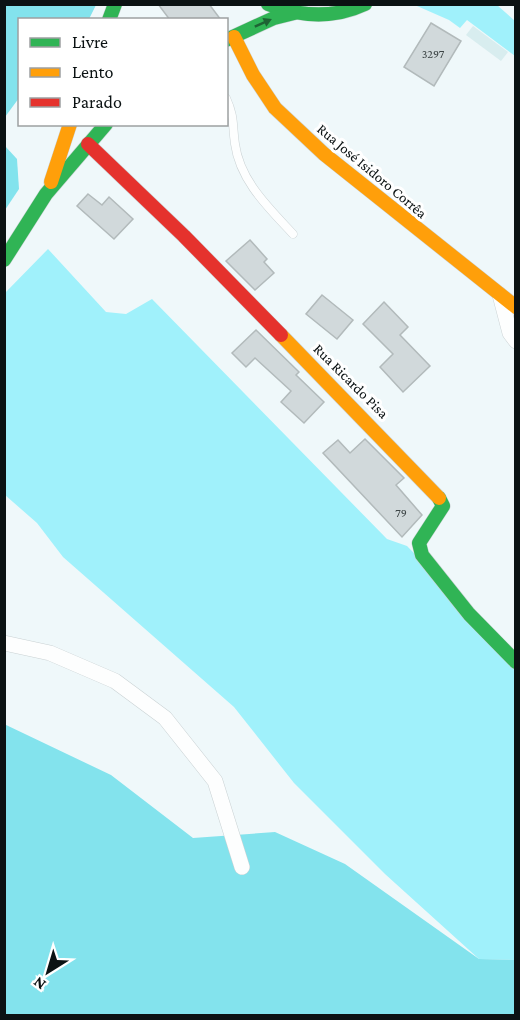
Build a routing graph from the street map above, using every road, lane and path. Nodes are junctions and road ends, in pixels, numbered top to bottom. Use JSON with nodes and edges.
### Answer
{"nodes":[{"id":1,"x":268,"y":4,"type":"edge"},
{"id":2,"x":364,"y":4,"type":"edge"},
{"id":3,"x":294,"y":13,"type":"junction"},
{"id":4,"x":230,"y":38,"type":"edge"},
{"id":5,"x":228,"y":102,"type":"edge"},
{"id":6,"x":69,"y":126,"type":"edge"},
{"id":7,"x":104,"y":126,"type":"edge"},
{"id":8,"x":88,"y":144,"type":"junction"},
{"id":9,"x":46,"y":194,"type":"junction"},
{"id":10,"x":293,"y":234,"type":"dead end"},
{"id":11,"x":4,"y":260,"type":"edge"},
{"id":12,"x":500,"y":295,"type":"junction"},
{"id":13,"x":516,"y":307,"type":"edge"},
{"id":14,"x":516,"y":341,"type":"edge"},
{"id":15,"x":4,"y":643,"type":"edge"},
{"id":16,"x":516,"y":662,"type":"edge"},
{"id":17,"x":242,"y":867,"type":"dead end"}],
"edges":[{"from":1,"to":3,"type":"street"},
{"from":2,"to":3,"type":"street"},
{"from":4,"to":3,"type":"street","one_way":true},
{"from":4,"to":12,"type":"street","name":"Rua José Isidoro Corrêa"},
{"from":5,"to":10,"type":"lane"},
{"from":6,"to":9,"type":"street"},
{"from":7,"to":8,"type":"street"},
{"from":8,"to":9,"type":"street"},
{"from":8,"to":16,"type":"street","name":"Rua Ricardo Pisa"},
{"from":9,"to":11,"type":"street"},
{"from":12,"to":13,"type":"street","name":"Rua José Isidoro Corrêa"},
{"from":12,"to":14,"type":"street"},
{"from":15,"to":17,"type":"street"}]}
